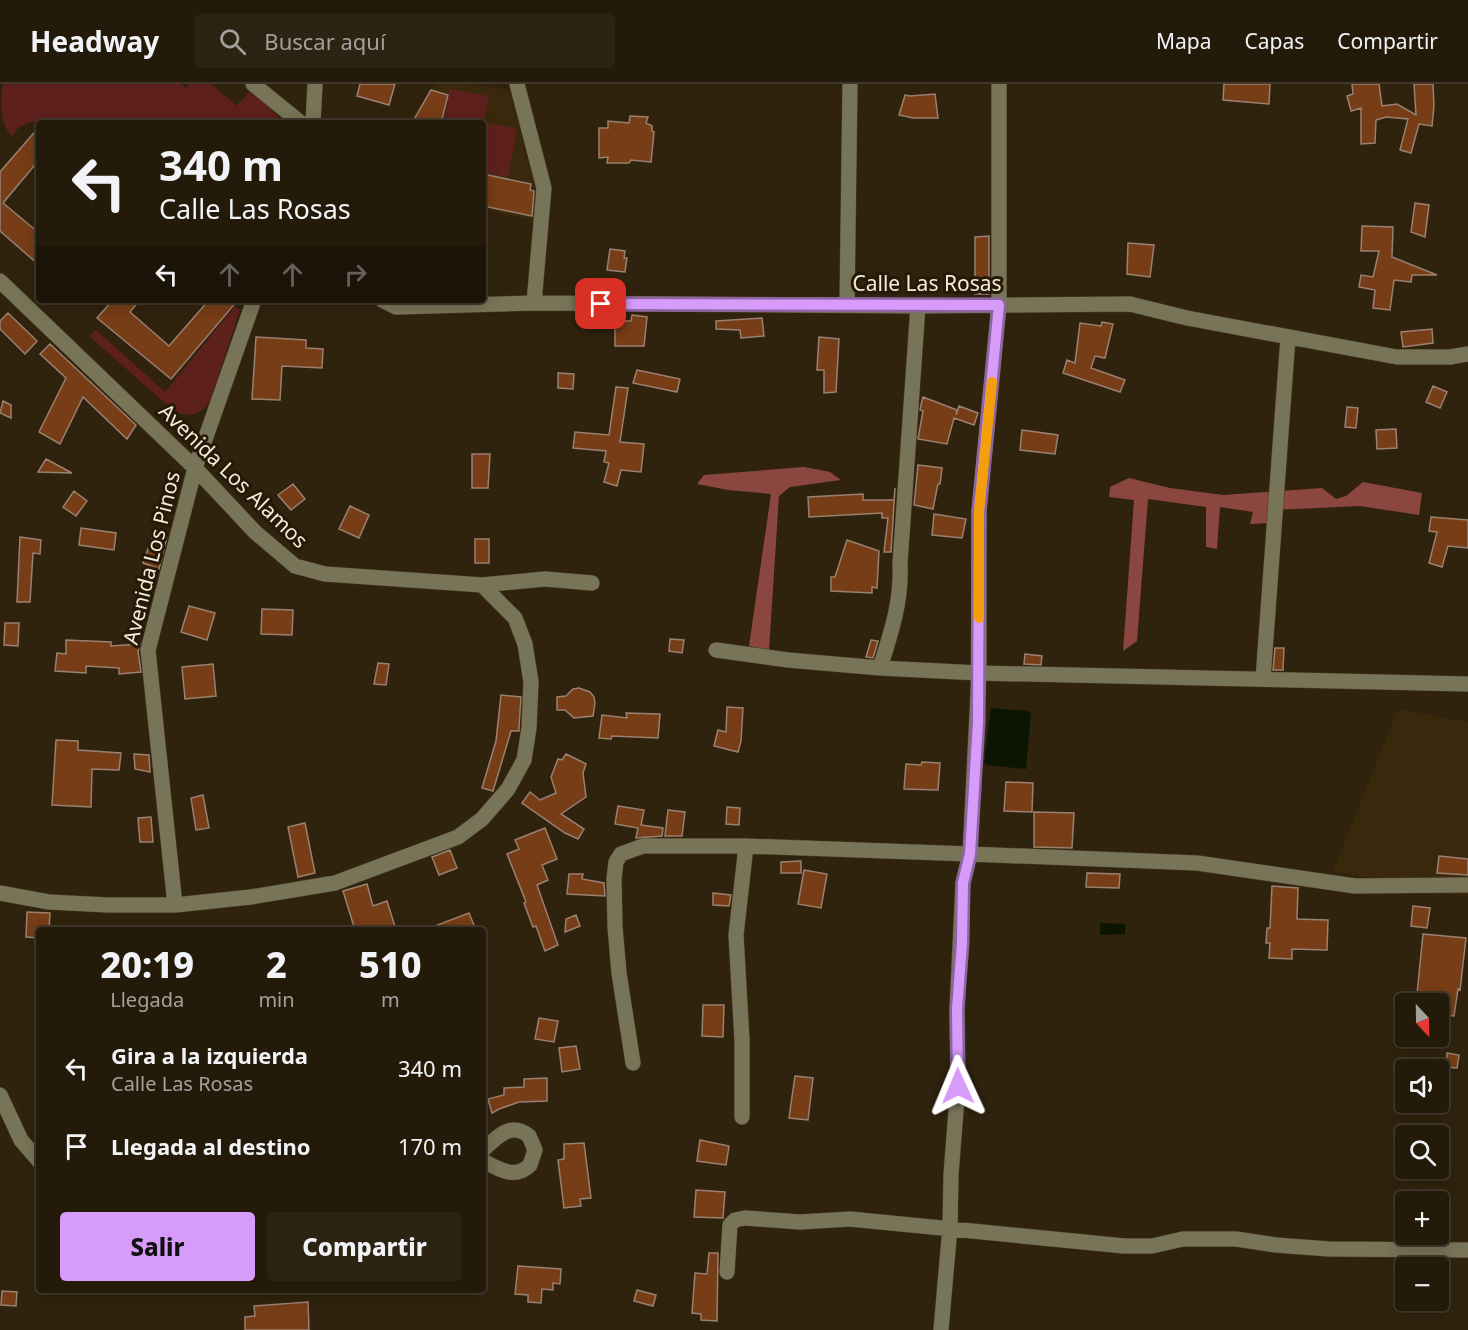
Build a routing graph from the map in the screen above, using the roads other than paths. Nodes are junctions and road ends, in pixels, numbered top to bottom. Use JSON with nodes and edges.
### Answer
{"nodes":[{"id":1,"x":253,"y":84,"type":"edge"},
{"id":2,"x":315,"y":84,"type":"edge"},
{"id":3,"x":850,"y":84,"type":"edge"},
{"id":4,"x":999,"y":84,"type":"edge"},
{"id":5,"x":518,"y":88,"type":"edge"},
{"id":6,"x":297,"y":120,"type":"edge"},
{"id":7,"x":313,"y":120,"type":"edge"},
{"id":8,"x":0,"y":281,"type":"edge"},
{"id":9,"x":253,"y":303,"type":"edge"},
{"id":10,"x":388,"y":303,"type":"edge"},
{"id":11,"x":534,"y":303,"type":"junction"},
{"id":12,"x":847,"y":305,"type":"junction"},
{"id":13,"x":999,"y":305,"type":"junction"},
{"id":14,"x":918,"y":306,"type":"junction"},
{"id":15,"x":1288,"y":337,"type":"junction"},
{"id":16,"x":1468,"y":354,"type":"edge"},
{"id":17,"x":195,"y":468,"type":"junction"},
{"id":18,"x":592,"y":583,"type":"dead end"},
{"id":19,"x":482,"y":585,"type":"junction"},
{"id":20,"x":716,"y":650,"type":"dead end"},
{"id":21,"x":880,"y":668,"type":"junction"},
{"id":22,"x":979,"y":673,"type":"junction"},
{"id":23,"x":1263,"y":679,"type":"junction"},
{"id":24,"x":1468,"y":684,"type":"edge"},
{"id":25,"x":746,"y":846,"type":"junction"},
{"id":26,"x":970,"y":854,"type":"junction"},
{"id":27,"x":1468,"y":885,"type":"edge"},
{"id":28,"x":0,"y":893,"type":"edge"},
{"id":29,"x":175,"y":906,"type":"junction"},
{"id":30,"x":633,"y":1063,"type":"dead end"},
{"id":31,"x":0,"y":1095,"type":"edge"},
{"id":32,"x":742,"y":1116,"type":"dead end"},
{"id":33,"x":486,"y":1147,"type":"edge"},
{"id":34,"x":36,"y":1158,"type":"edge"},
{"id":35,"x":486,"y":1162,"type":"edge"},
{"id":36,"x":950,"y":1227,"type":"junction"},
{"id":37,"x":1468,"y":1251,"type":"edge"},
{"id":38,"x":727,"y":1272,"type":"dead end"},
{"id":39,"x":941,"y":1330,"type":"edge"}],
"edges":[{"from":1,"to":6,"type":"street"},
{"from":2,"to":7,"type":"street"},
{"from":3,"to":12,"type":"street"},
{"from":4,"to":13,"type":"street"},
{"from":5,"to":11,"type":"street"},
{"from":8,"to":17,"type":"street","name":"Avenida Los Alamos"},
{"from":9,"to":17,"type":"street","name":"Avenida Los Pinos"},
{"from":10,"to":11,"type":"street","name":"Calle Las Rosas"},
{"from":11,"to":12,"type":"street","name":"Calle Las Rosas"},
{"from":12,"to":14,"type":"street","name":"Calle Las Rosas"},
{"from":13,"to":14,"type":"street","name":"Calle Las Rosas"},
{"from":13,"to":15,"type":"street","name":"Calle Las Rosas"},
{"from":13,"to":22,"type":"street"},
{"from":14,"to":21,"type":"street"},
{"from":15,"to":16,"type":"street","name":"Calle Las Rosas"},
{"from":15,"to":23,"type":"street"},
{"from":17,"to":19,"type":"street","name":"Avenida Los Alamos"},
{"from":17,"to":29,"type":"street","name":"Avenida Los Pinos"},
{"from":18,"to":19,"type":"street","name":"Avenida Los Alamos"},
{"from":19,"to":29,"type":"street"},
{"from":20,"to":21,"type":"street"},
{"from":21,"to":22,"type":"street"},
{"from":22,"to":23,"type":"street"},
{"from":22,"to":26,"type":"street"},
{"from":23,"to":24,"type":"street"},
{"from":25,"to":26,"type":"street"},
{"from":25,"to":30,"type":"street"},
{"from":25,"to":32,"type":"street"},
{"from":26,"to":27,"type":"street"},
{"from":26,"to":36,"type":"street"},
{"from":28,"to":29,"type":"street"},
{"from":31,"to":34,"type":"street"},
{"from":33,"to":35,"type":"street"},
{"from":36,"to":37,"type":"street"},
{"from":36,"to":38,"type":"street"},
{"from":36,"to":39,"type":"street"}]}
